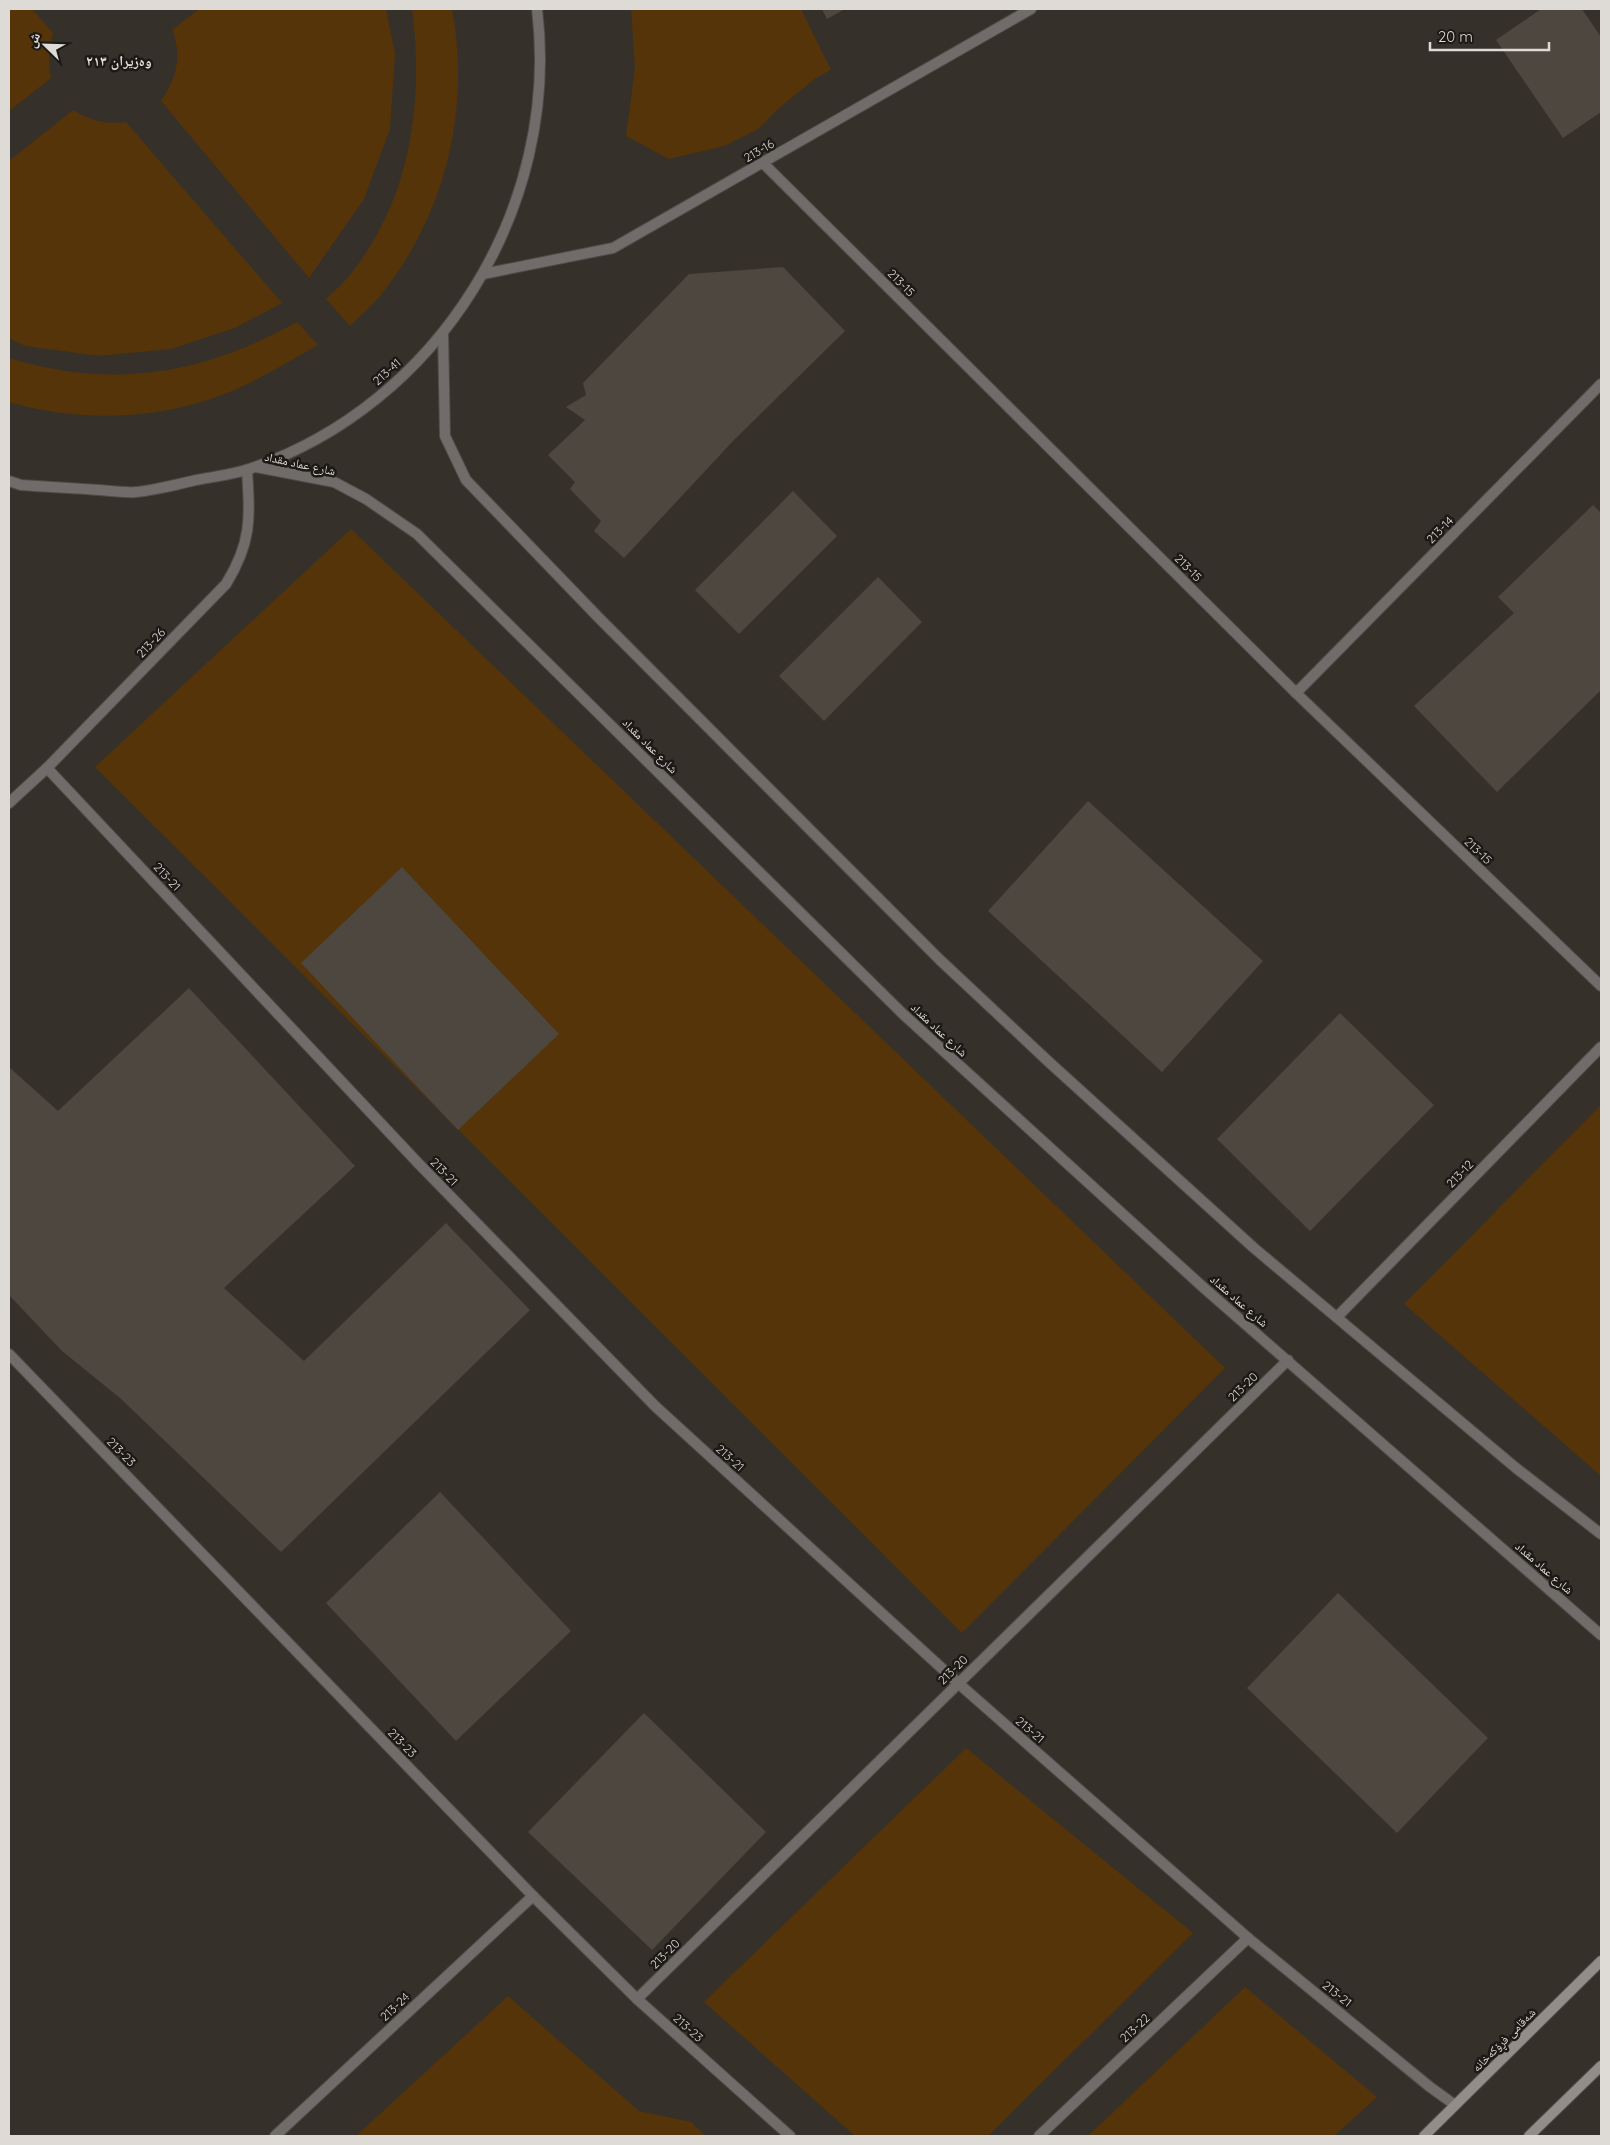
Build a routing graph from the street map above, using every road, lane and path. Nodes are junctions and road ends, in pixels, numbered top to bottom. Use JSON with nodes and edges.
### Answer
{"nodes":[{"id":1,"x":537,"y":9,"type":"edge"},
{"id":2,"x":1031,"y":9,"type":"edge"},
{"id":3,"x":763,"y":163,"type":"junction"},
{"id":4,"x":483,"y":274,"type":"junction"},
{"id":5,"x":443,"y":333,"type":"junction"},
{"id":6,"x":1601,"y":384,"type":"edge"},
{"id":7,"x":251,"y":468,"type":"junction"},
{"id":8,"x":9,"y":481,"type":"edge"},
{"id":9,"x":1296,"y":693,"type":"junction"},
{"id":10,"x":47,"y":768,"type":"junction"},
{"id":11,"x":9,"y":803,"type":"edge"},
{"id":12,"x":1601,"y":986,"type":"edge"},
{"id":13,"x":1601,"y":1048,"type":"edge"},
{"id":14,"x":1337,"y":1317,"type":"junction"},
{"id":15,"x":9,"y":1354,"type":"edge"},
{"id":16,"x":1288,"y":1360,"type":"junction"},
{"id":17,"x":1601,"y":1534,"type":"edge"},
{"id":18,"x":1601,"y":1635,"type":"edge"},
{"id":19,"x":958,"y":1684,"type":"junction"},
{"id":20,"x":533,"y":1896,"type":"junction"},
{"id":21,"x":1248,"y":1938,"type":"junction"},
{"id":22,"x":1601,"y":1962,"type":"edge"},
{"id":23,"x":637,"y":1999,"type":"junction"},
{"id":24,"x":1601,"y":2066,"type":"edge"},
{"id":25,"x":1455,"y":2105,"type":"junction"},
{"id":26,"x":275,"y":2136,"type":"edge"},
{"id":27,"x":790,"y":2136,"type":"edge"},
{"id":28,"x":1039,"y":2136,"type":"edge"},
{"id":29,"x":1424,"y":2136,"type":"edge"},
{"id":30,"x":1529,"y":2136,"type":"edge"}],
"edges":[{"from":1,"to":4,"type":"street","name":"213-41"},
{"from":2,"to":3,"type":"street","name":"213-16"},
{"from":3,"to":4,"type":"street","name":"213-16"},
{"from":3,"to":9,"type":"street","name":"213-15"},
{"from":4,"to":5,"type":"street","name":"213-41"},
{"from":5,"to":7,"type":"street","name":"213-41"},
{"from":5,"to":14,"type":"street"},
{"from":6,"to":9,"type":"street","name":"213-14"},
{"from":7,"to":8,"type":"street","name":"213-41"},
{"from":7,"to":10,"type":"street","name":"213-26"},
{"from":7,"to":16,"type":"street","name":"شارع عماد مقداد"},
{"from":9,"to":12,"type":"street","name":"213-15"},
{"from":10,"to":11,"type":"street","name":"213-26"},
{"from":10,"to":19,"type":"street","name":"213-21"},
{"from":13,"to":14,"type":"street","name":"213-12"},
{"from":14,"to":17,"type":"street"},
{"from":15,"to":20,"type":"street","name":"213-23"},
{"from":16,"to":18,"type":"street","name":"شارع عماد مقداد"},
{"from":16,"to":19,"type":"street","name":"213-20"},
{"from":19,"to":21,"type":"street","name":"213-21"},
{"from":19,"to":23,"type":"street","name":"213-20"},
{"from":20,"to":23,"type":"street","name":"213-23"},
{"from":20,"to":26,"type":"street","name":"213-24"},
{"from":21,"to":25,"type":"street","name":"213-21"},
{"from":21,"to":28,"type":"street","name":"213-22"},
{"from":22,"to":25,"type":"main road","name":"شەقامی فڕۆکەخانە"},
{"from":23,"to":27,"type":"street","name":"213-23"},
{"from":24,"to":30,"type":"main road"},
{"from":25,"to":29,"type":"main road","name":"شەقامی فڕۆکەخانە"}]}
